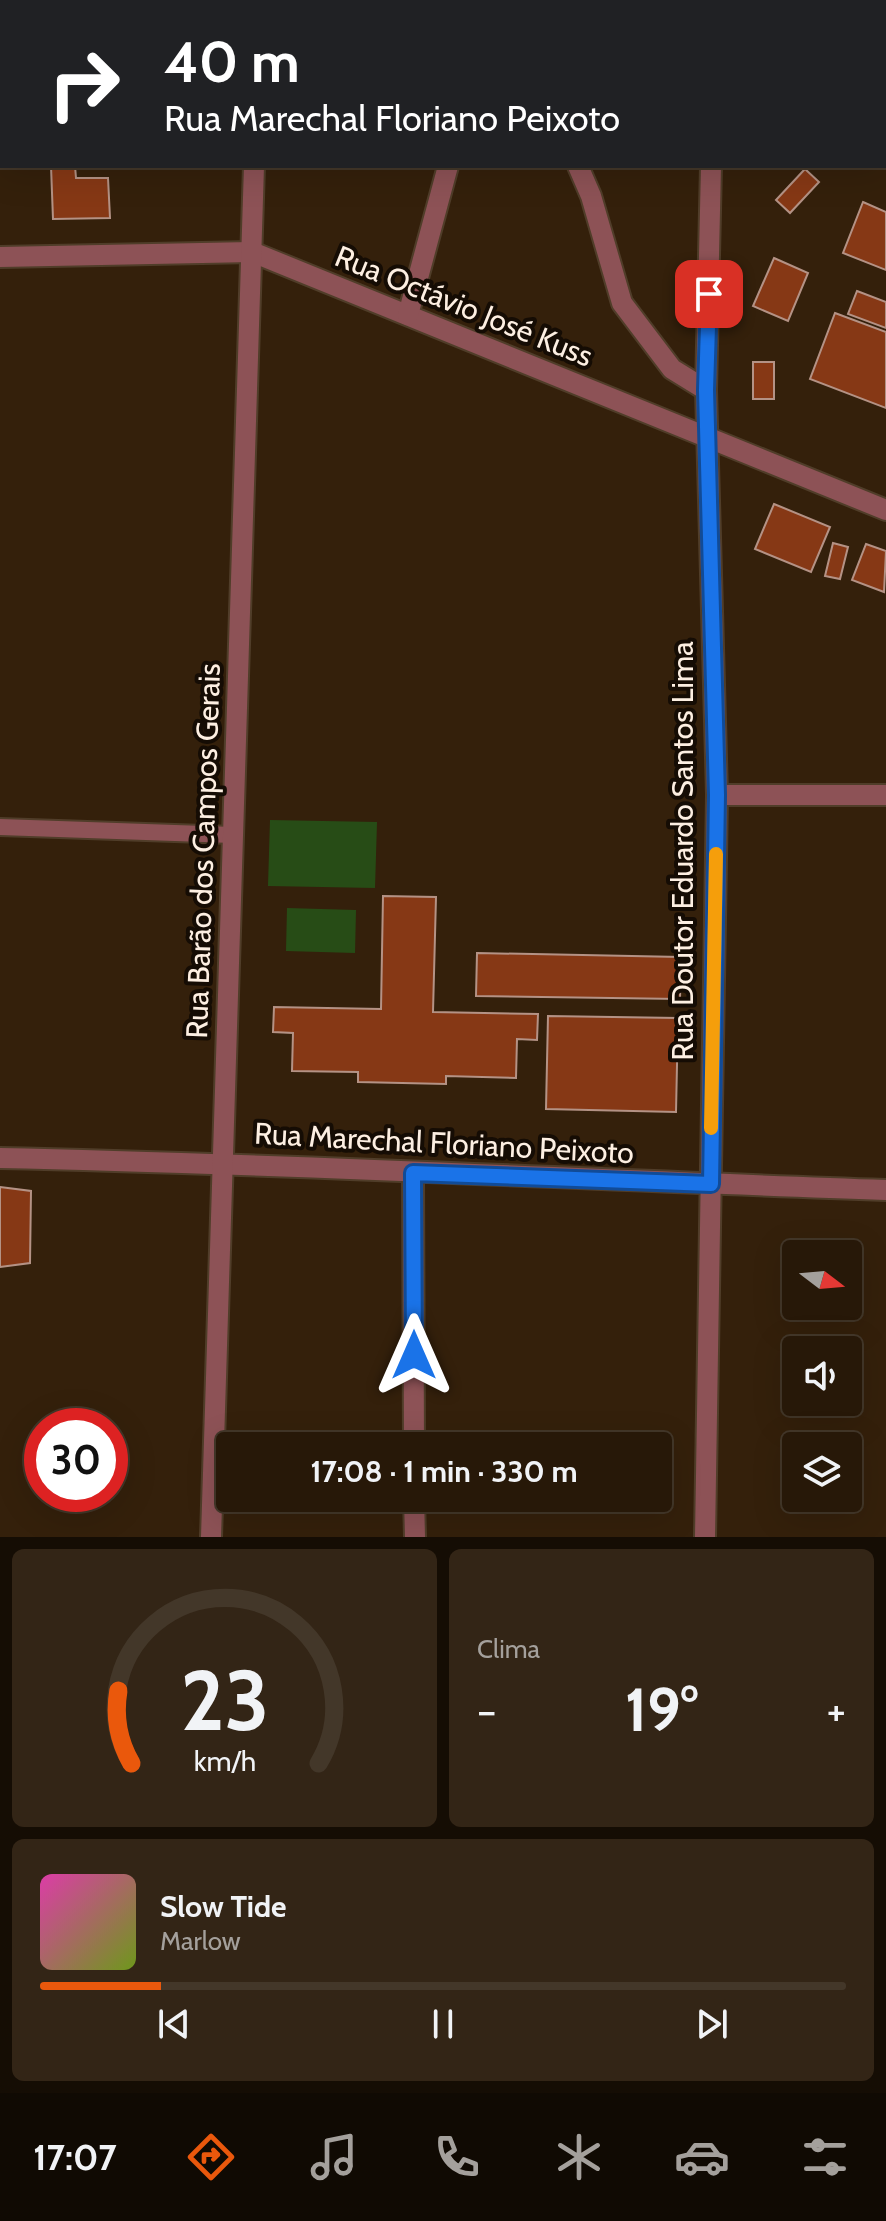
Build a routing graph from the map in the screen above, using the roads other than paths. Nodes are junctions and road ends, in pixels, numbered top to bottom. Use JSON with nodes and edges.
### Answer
{"nodes":[{"id":1,"x":254,"y":168,"type":"edge"},
{"id":2,"x":447,"y":168,"type":"edge"},
{"id":3,"x":579,"y":168,"type":"edge"},
{"id":4,"x":711,"y":168,"type":"edge"},
{"id":5,"x":252,"y":252,"type":"junction"},
{"id":6,"x":0,"y":257,"type":"edge"},
{"id":7,"x":408,"y":315,"type":"junction"},
{"id":8,"x":706,"y":390,"type":"junction"},
{"id":9,"x":708,"y":440,"type":"junction"},
{"id":10,"x":886,"y":510,"type":"edge"},
{"id":11,"x":717,"y":795,"type":"junction"},
{"id":12,"x":886,"y":795,"type":"edge"},
{"id":13,"x":0,"y":827,"type":"edge"},
{"id":14,"x":233,"y":835,"type":"junction"},
{"id":15,"x":0,"y":1158,"type":"edge"},
{"id":16,"x":222,"y":1162,"type":"junction"},
{"id":17,"x":413,"y":1173,"type":"junction"},
{"id":18,"x":711,"y":1184,"type":"junction"},
{"id":19,"x":886,"y":1190,"type":"edge"},
{"id":20,"x":414,"y":1432,"type":"edge"},
{"id":21,"x":414,"y":1512,"type":"edge"},
{"id":22,"x":211,"y":1537,"type":"edge"},
{"id":23,"x":415,"y":1537,"type":"edge"},
{"id":24,"x":705,"y":1537,"type":"edge"}],
"edges":[{"from":1,"to":5,"type":"street","name":"Rua Barão dos Campos Gerais"},
{"from":2,"to":7,"type":"street"},
{"from":3,"to":8,"type":"street"},
{"from":4,"to":8,"type":"street","name":"Rua Doutor Eduardo Santos Lima"},
{"from":5,"to":6,"type":"street","name":"Rua Octávio José Kuss"},
{"from":5,"to":7,"type":"street","name":"Rua Octávio José Kuss"},
{"from":5,"to":14,"type":"street","name":"Rua Barão dos Campos Gerais"},
{"from":7,"to":9,"type":"street","name":"Rua Octávio José Kuss"},
{"from":8,"to":9,"type":"street","name":"Rua Doutor Eduardo Santos Lima"},
{"from":9,"to":10,"type":"street","name":"Rua Octávio José Kuss"},
{"from":9,"to":11,"type":"street","name":"Rua Doutor Eduardo Santos Lima"},
{"from":11,"to":12,"type":"street"},
{"from":11,"to":18,"type":"street","name":"Rua Doutor Eduardo Santos Lima"},
{"from":13,"to":14,"type":"lane"},
{"from":14,"to":16,"type":"street","name":"Rua Barão dos Campos Gerais"},
{"from":15,"to":16,"type":"street","name":"Rua Marechal Floriano Peixoto"},
{"from":16,"to":17,"type":"street","name":"Rua Marechal Floriano Peixoto"},
{"from":16,"to":22,"type":"street","name":"Rua Barão dos Campos Gerais"},
{"from":17,"to":18,"type":"street","name":"Rua Marechal Floriano Peixoto"},
{"from":17,"to":20,"type":"street"},
{"from":18,"to":19,"type":"street","name":"Rua Marechal Floriano Peixoto"},
{"from":18,"to":24,"type":"street","name":"Rua Doutor Eduardo Santos Lima"},
{"from":21,"to":23,"type":"street"}]}
